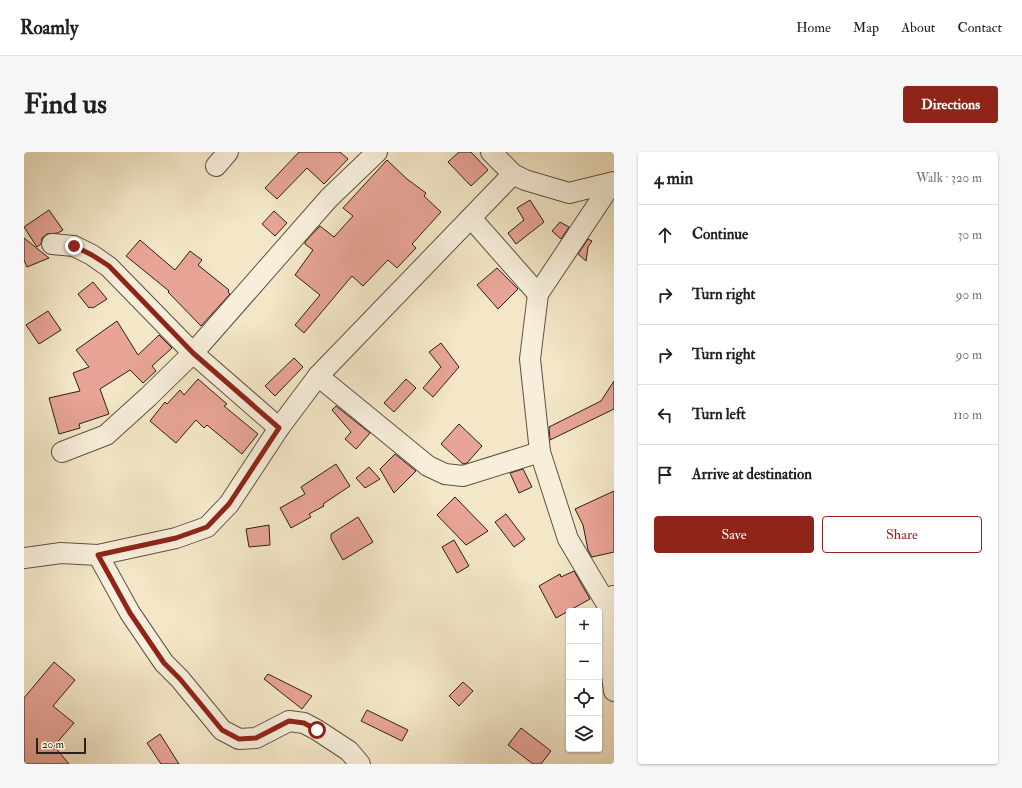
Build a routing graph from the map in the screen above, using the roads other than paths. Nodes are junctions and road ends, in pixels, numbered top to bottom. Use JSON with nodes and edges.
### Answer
{"nodes":[{"id":1,"x":377,"y":152,"type":"edge"},
{"id":2,"x":491,"y":152,"type":"edge"},
{"id":3,"x":513,"y":174,"type":"junction"},
{"id":4,"x":613,"y":182,"type":"edge"},
{"id":5,"x":471,"y":218,"type":"junction"},
{"id":6,"x":52,"y":244,"type":"dead end"},
{"id":7,"x":538,"y":294,"type":"junction"},
{"id":8,"x":193,"y":353,"type":"junction"},
{"id":9,"x":318,"y":376,"type":"junction"},
{"id":10,"x":279,"y":428,"type":"junction"},
{"id":11,"x":62,"y":452,"type":"dead end"},
{"id":12,"x":540,"y":452,"type":"junction"},
{"id":13,"x":98,"y":555,"type":"junction"},
{"id":14,"x":24,"y":558,"type":"edge"},
{"id":15,"x":611,"y":601,"type":"edge"},
{"id":16,"x":614,"y":691,"type":"edge"},
{"id":17,"x":360,"y":764,"type":"edge"}],
"edges":[{"from":1,"to":8,"type":"street"},
{"from":2,"to":3,"type":"street"},
{"from":3,"to":4,"type":"street"},
{"from":3,"to":5,"type":"street"},
{"from":4,"to":7,"type":"street"},
{"from":5,"to":7,"type":"street"},
{"from":5,"to":9,"type":"street"},
{"from":6,"to":8,"type":"street"},
{"from":7,"to":12,"type":"street"},
{"from":8,"to":10,"type":"street"},
{"from":8,"to":11,"type":"street"},
{"from":9,"to":10,"type":"street"},
{"from":9,"to":12,"type":"street"},
{"from":10,"to":13,"type":"street"},
{"from":12,"to":15,"type":"street"},
{"from":13,"to":14,"type":"street"},
{"from":13,"to":17,"type":"street"},
{"from":15,"to":16,"type":"street"}]}
